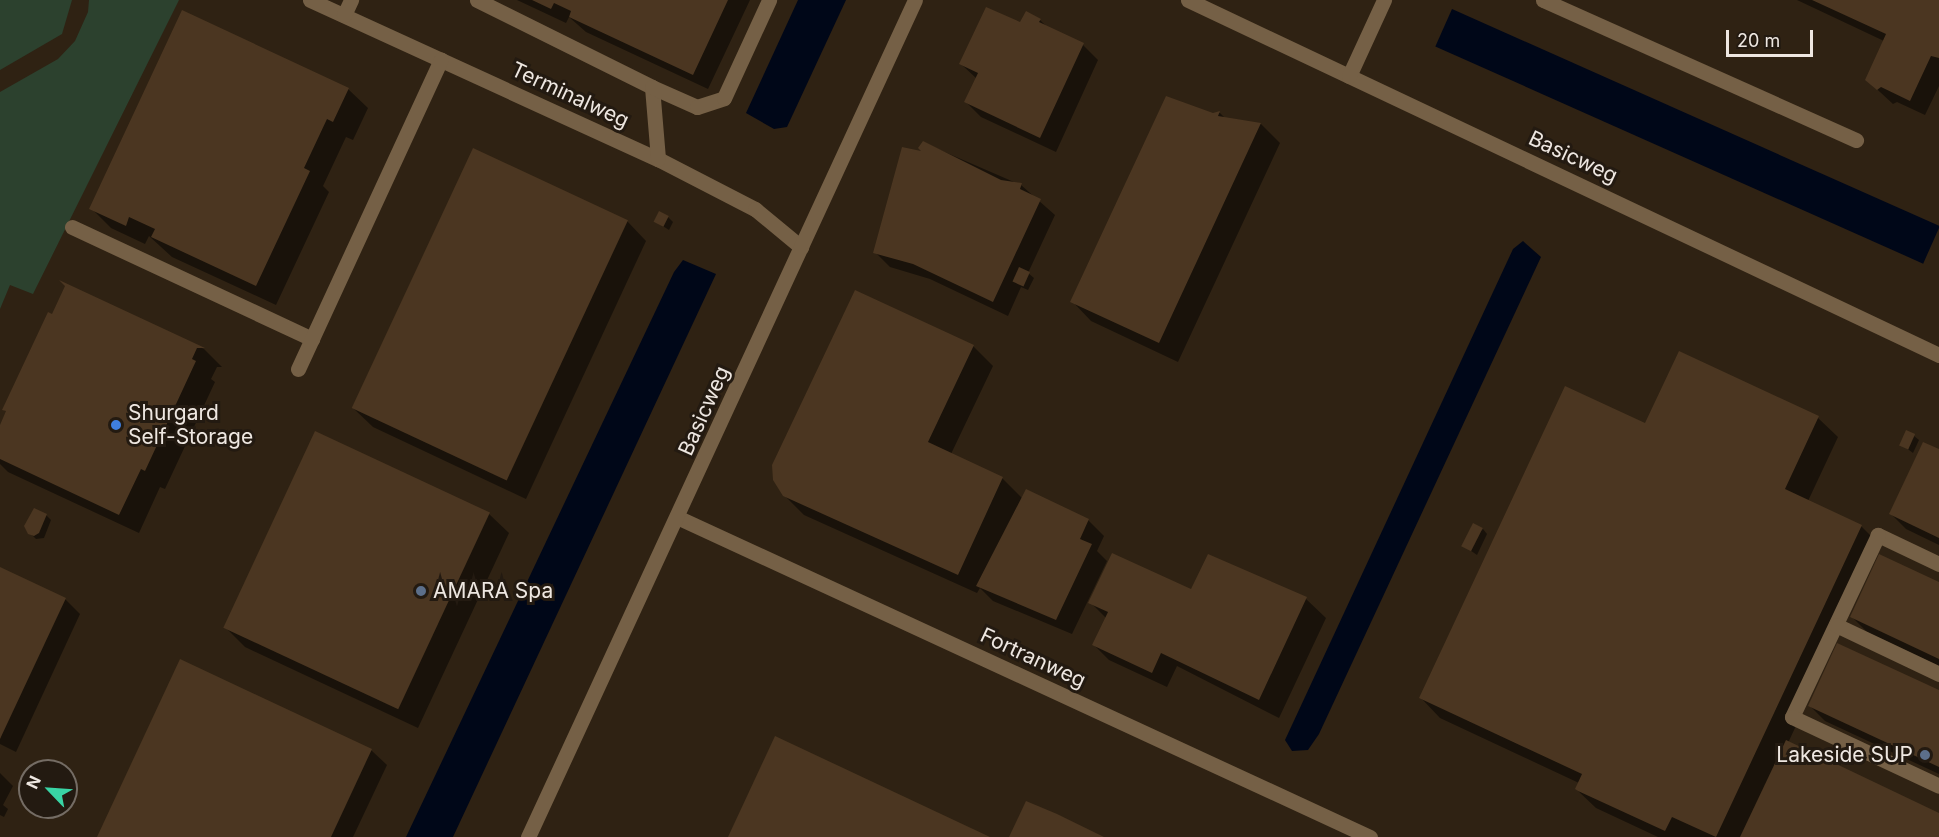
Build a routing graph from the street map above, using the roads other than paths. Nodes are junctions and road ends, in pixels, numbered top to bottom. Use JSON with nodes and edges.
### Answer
{"nodes":[{"id":1,"x":310,"y":0,"type":"edge"},
{"id":2,"x":351,"y":0,"type":"edge"},
{"id":3,"x":477,"y":0,"type":"edge"},
{"id":4,"x":769,"y":0,"type":"edge"},
{"id":5,"x":915,"y":0,"type":"edge"},
{"id":6,"x":1188,"y":0,"type":"edge"},
{"id":7,"x":1384,"y":0,"type":"edge"},
{"id":8,"x":1544,"y":0,"type":"edge"},
{"id":9,"x":345,"y":15,"type":"junction"},
{"id":10,"x":441,"y":59,"type":"junction"},
{"id":11,"x":1349,"y":76,"type":"junction"},
{"id":12,"x":652,"y":87,"type":"junction"},
{"id":13,"x":1856,"y":140,"type":"dead end"},
{"id":14,"x":658,"y":159,"type":"junction"},
{"id":15,"x":72,"y":227,"type":"dead end"},
{"id":16,"x":801,"y":247,"type":"junction"},
{"id":17,"x":312,"y":339,"type":"junction"},
{"id":18,"x":1939,"y":355,"type":"edge"},
{"id":19,"x":298,"y":369,"type":"dead end"},
{"id":20,"x":679,"y":518,"type":"junction"},
{"id":21,"x":1939,"y":564,"type":"edge"},
{"id":22,"x":1836,"y":625,"type":"junction"},
{"id":23,"x":1939,"y":674,"type":"edge"},
{"id":24,"x":1939,"y":786,"type":"edge"},
{"id":25,"x":528,"y":837,"type":"edge"},
{"id":26,"x":1370,"y":837,"type":"edge"}],
"edges":[{"from":1,"to":9,"type":"street","name":"Terminalweg"},
{"from":2,"to":9,"type":"street"},
{"from":3,"to":12,"type":"street"},
{"from":4,"to":12,"type":"street"},
{"from":5,"to":16,"type":"street","name":"Basicweg"},
{"from":6,"to":11,"type":"street","name":"Basicweg"},
{"from":7,"to":11,"type":"street"},
{"from":8,"to":13,"type":"street"},
{"from":9,"to":10,"type":"street","name":"Terminalweg"},
{"from":10,"to":14,"type":"street","name":"Terminalweg"},
{"from":10,"to":17,"type":"street"},
{"from":11,"to":18,"type":"street","name":"Basicweg"},
{"from":12,"to":14,"type":"street"},
{"from":14,"to":16,"type":"street","name":"Terminalweg"},
{"from":15,"to":17,"type":"street"},
{"from":16,"to":20,"type":"street","name":"Basicweg"},
{"from":17,"to":19,"type":"street"},
{"from":20,"to":25,"type":"street","name":"Basicweg"},
{"from":20,"to":26,"type":"street","name":"Fortranweg"},
{"from":21,"to":22,"type":"street"},
{"from":22,"to":23,"type":"street"},
{"from":22,"to":24,"type":"street"}]}
